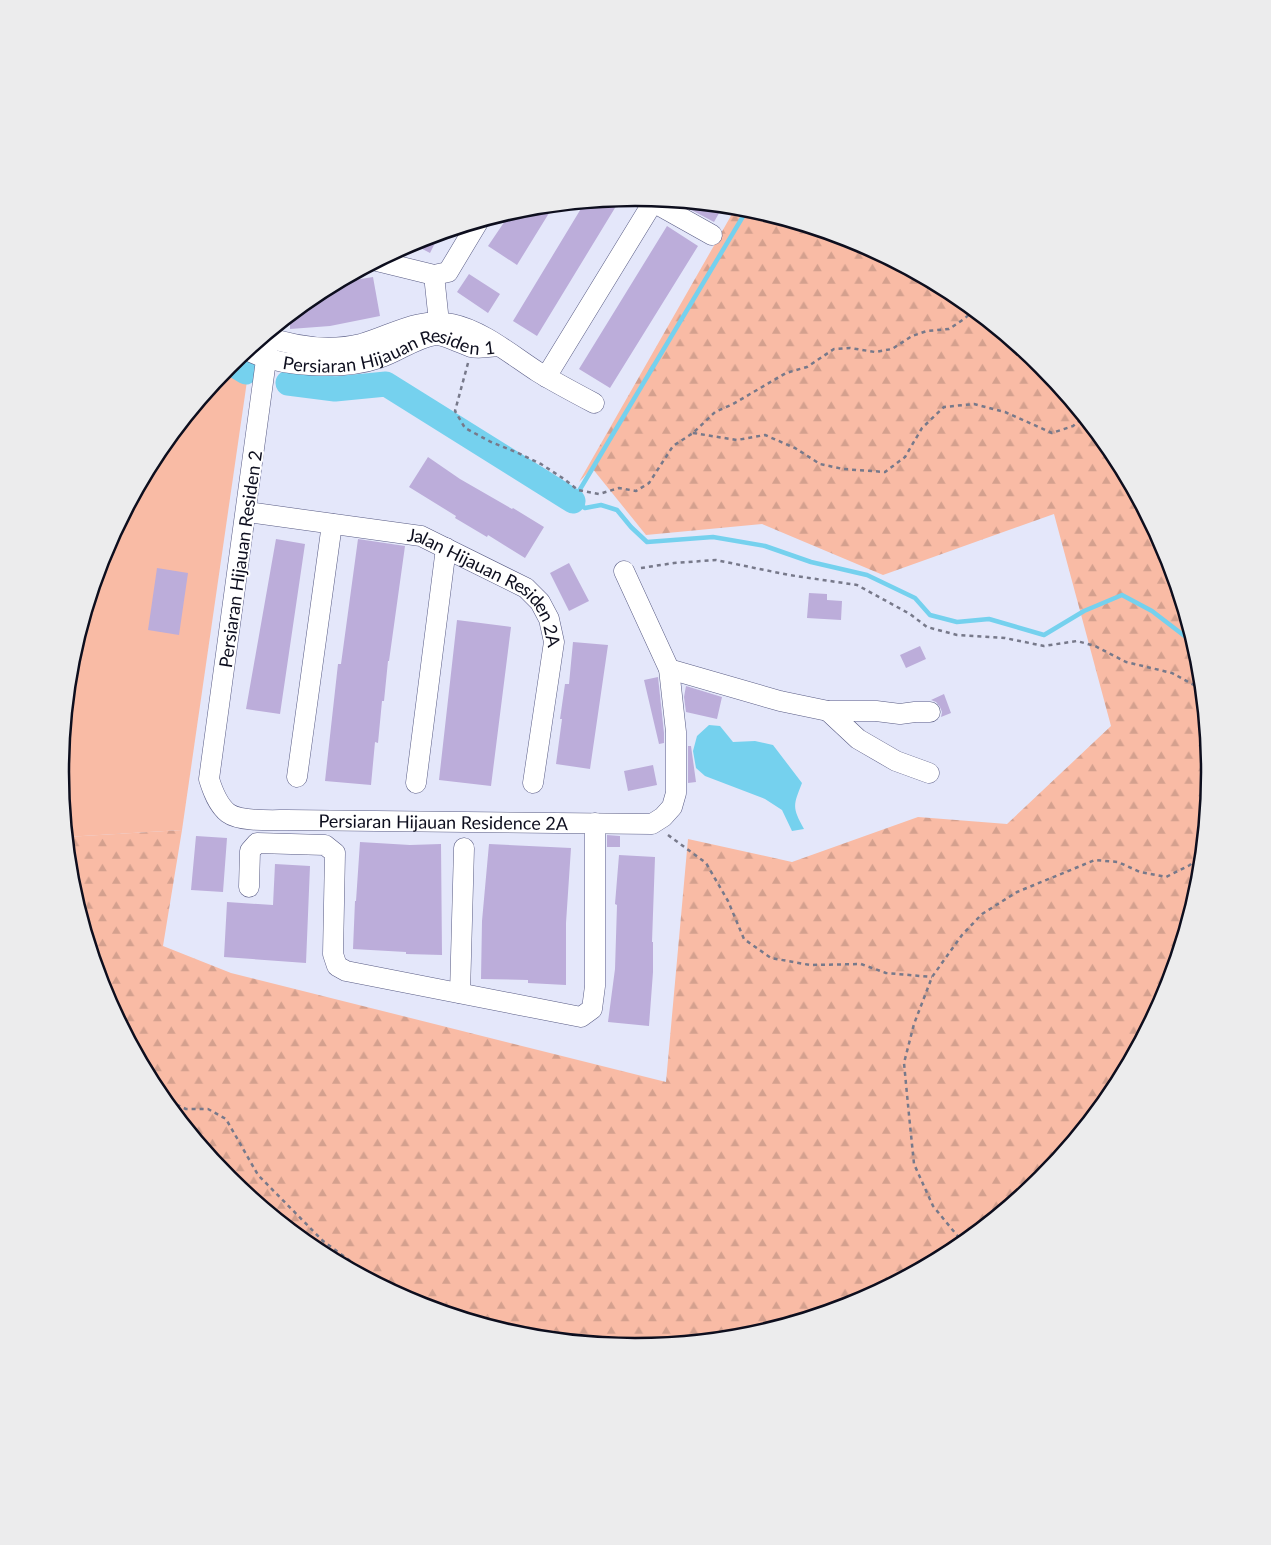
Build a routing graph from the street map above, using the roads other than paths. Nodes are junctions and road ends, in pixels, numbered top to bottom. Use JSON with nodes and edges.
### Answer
{"nodes":[{"id":1,"x":647,"y":206,"type":"edge"},
{"id":2,"x":663,"y":207,"type":"edge"},
{"id":3,"x":473,"y":230,"type":"edge"},
{"id":4,"x":712,"y":235,"type":"dead end"},
{"id":5,"x":387,"y":263,"type":"edge"},
{"id":6,"x":434,"y":275,"type":"junction"},
{"id":7,"x":438,"y":328,"type":"junction"},
{"id":8,"x":271,"y":338,"type":"edge"},
{"id":9,"x":267,"y":342,"type":"edge"},
{"id":10,"x":498,"y":346,"type":"junction"},
{"id":11,"x":255,"y":353,"type":"edge"},
{"id":12,"x":267,"y":359,"type":"junction"},
{"id":13,"x":546,"y":377,"type":"junction"},
{"id":14,"x":594,"y":403,"type":"dead end"},
{"id":15,"x":246,"y":512,"type":"junction"},
{"id":16,"x":332,"y":524,"type":"junction"},
{"id":17,"x":446,"y":548,"type":"junction"},
{"id":18,"x":624,"y":571,"type":"road end"},
{"id":19,"x":669,"y":669,"type":"junction"},
{"id":20,"x":828,"y":711,"type":"junction"},
{"id":21,"x":930,"y":712,"type":"dead end"},
{"id":22,"x":929,"y":773,"type":"dead end"},
{"id":23,"x":297,"y":777,"type":"dead end"},
{"id":24,"x":416,"y":783,"type":"dead end"},
{"id":25,"x":533,"y":783,"type":"dead end"},
{"id":26,"x":216,"y":799,"type":"joint"},
{"id":27,"x":595,"y":823,"type":"junction"},
{"id":28,"x":464,"y":848,"type":"dead end"},
{"id":29,"x":249,"y":887,"type":"dead end"},
{"id":30,"x":460,"y":993,"type":"junction"}],
"edges":[{"from":1,"to":13,"type":"street"},
{"from":2,"to":4,"type":"street"},
{"from":3,"to":6,"type":"street"},
{"from":5,"to":6,"type":"street"},
{"from":6,"to":7,"type":"street"},
{"from":7,"to":8,"type":"street","name":"Persiaran Hijauan Residen 1"},
{"from":7,"to":10,"type":"street","name":"Persiaran Hijauan Residen 1"},
{"from":7,"to":10,"type":"street","name":"Persiaran Hijauan Residen 1"},
{"from":7,"to":12,"type":"street","name":"Persiaran Hijauan Residen 1"},
{"from":9,"to":12,"type":"street","name":"Persiaran Hijauan Residen 2"},
{"from":10,"to":13,"type":"street"},
{"from":11,"to":12,"type":"street","name":"Persiaran Hijauan Residen 1"},
{"from":12,"to":15,"type":"street","name":"Persiaran Hijauan Residen 2"},
{"from":13,"to":14,"type":"street"},
{"from":15,"to":16,"type":"street","name":"Jalan Hijauan Residen 2A"},
{"from":15,"to":26,"type":"street","name":"Persiaran Hijauan Residen 2"},
{"from":16,"to":17,"type":"street","name":"Jalan Hijauan Residen 2A"},
{"from":16,"to":23,"type":"street"},
{"from":17,"to":24,"type":"street"},
{"from":17,"to":25,"type":"street","name":"Jalan Hijauan Residen 2A"},
{"from":18,"to":19,"type":"street"},
{"from":19,"to":20,"type":"street"},
{"from":19,"to":27,"type":"street","name":"Persiaran Hijauan Residence 2A"},
{"from":20,"to":21,"type":"street"},
{"from":20,"to":22,"type":"street"},
{"from":26,"to":27,"type":"street","name":"Persiaran Hijauan Residence 2A"},
{"from":27,"to":30,"type":"street"},
{"from":28,"to":30,"type":"street"},
{"from":29,"to":30,"type":"street"}]}
